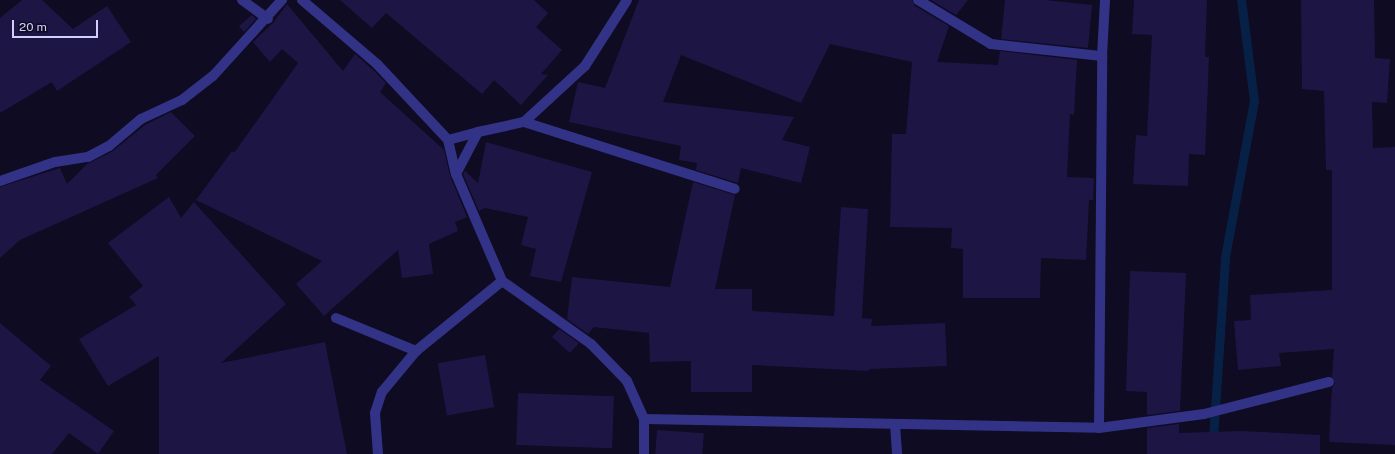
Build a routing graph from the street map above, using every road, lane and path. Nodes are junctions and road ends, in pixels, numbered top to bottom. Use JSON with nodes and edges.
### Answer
{"nodes":[{"id":1,"x":242,"y":0,"type":"edge"},
{"id":2,"x":282,"y":0,"type":"edge"},
{"id":3,"x":302,"y":0,"type":"edge"},
{"id":4,"x":627,"y":0,"type":"edge"},
{"id":5,"x":918,"y":0,"type":"edge"},
{"id":6,"x":1104,"y":0,"type":"edge"},
{"id":7,"x":268,"y":18,"type":"junction"},
{"id":8,"x":1102,"y":56,"type":"junction"},
{"id":9,"x":524,"y":122,"type":"junction"},
{"id":10,"x":478,"y":132,"type":"junction"},
{"id":11,"x":448,"y":140,"type":"junction"},
{"id":12,"x":456,"y":174,"type":"junction"},
{"id":13,"x":0,"y":181,"type":"edge"},
{"id":14,"x":735,"y":189,"type":"dead end"},
{"id":15,"x":502,"y":282,"type":"junction"},
{"id":16,"x":336,"y":318,"type":"dead end"},
{"id":17,"x":416,"y":351,"type":"junction"},
{"id":18,"x":1329,"y":382,"type":"dead end"},
{"id":19,"x":644,"y":419,"type":"junction"},
{"id":20,"x":895,"y":424,"type":"junction"},
{"id":21,"x":1099,"y":428,"type":"junction"},
{"id":22,"x":378,"y":454,"type":"edge"},
{"id":23,"x":644,"y":454,"type":"edge"},
{"id":24,"x":897,"y":454,"type":"edge"}],
"edges":[{"from":1,"to":7,"type":"street"},
{"from":2,"to":7,"type":"street"},
{"from":3,"to":11,"type":"street"},
{"from":4,"to":9,"type":"street"},
{"from":5,"to":8,"type":"street"},
{"from":6,"to":8,"type":"street"},
{"from":7,"to":13,"type":"street"},
{"from":8,"to":21,"type":"street"},
{"from":9,"to":10,"type":"street"},
{"from":9,"to":14,"type":"street"},
{"from":10,"to":11,"type":"street"},
{"from":10,"to":12,"type":"street"},
{"from":11,"to":12,"type":"street"},
{"from":12,"to":15,"type":"street"},
{"from":15,"to":17,"type":"street"},
{"from":15,"to":19,"type":"street"},
{"from":16,"to":17,"type":"street"},
{"from":17,"to":22,"type":"street"},
{"from":18,"to":21,"type":"street"},
{"from":19,"to":20,"type":"street"},
{"from":19,"to":23,"type":"street"},
{"from":20,"to":21,"type":"street"},
{"from":20,"to":24,"type":"street"}]}
